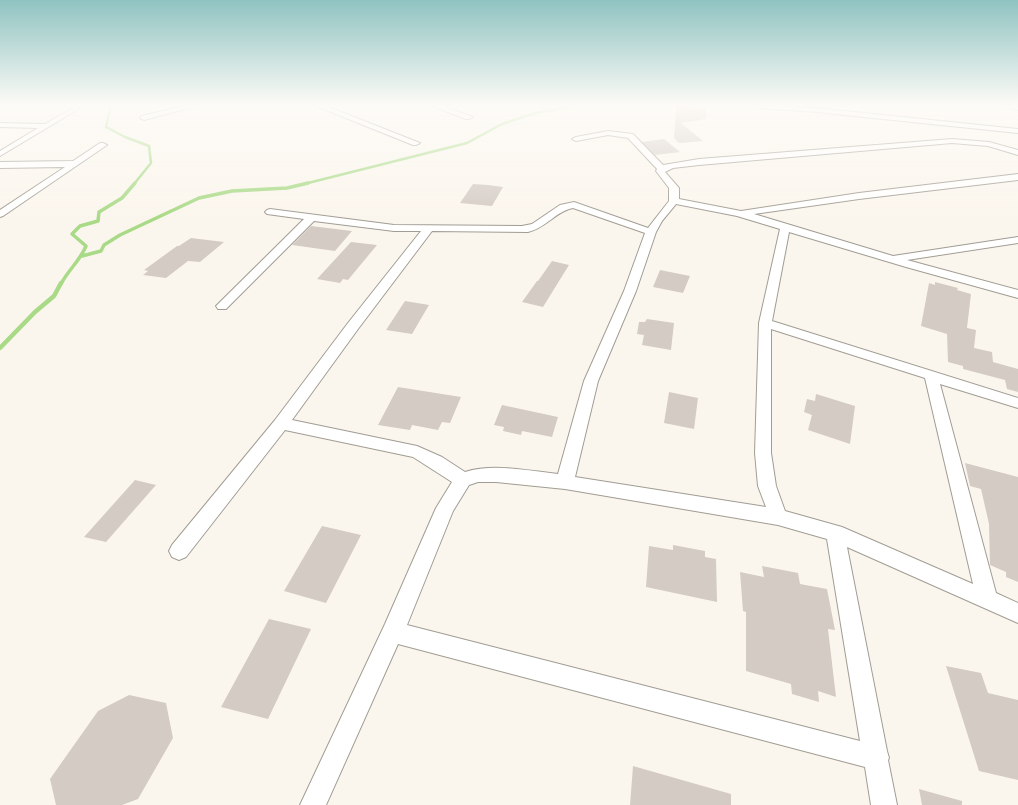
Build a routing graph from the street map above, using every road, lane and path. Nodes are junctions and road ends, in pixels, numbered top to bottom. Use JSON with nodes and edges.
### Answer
{"nodes":[{"id":1,"x":16,"y":144,"type":"edge"},
{"id":2,"x":103,"y":144,"type":"dead end"},
{"id":3,"x":637,"y":144,"type":"edge"},
{"id":4,"x":921,"y":144,"type":"edge"},
{"id":5,"x":984,"y":144,"type":"edge"},
{"id":6,"x":1018,"y":153,"type":"edge"},
{"id":7,"x":0,"y":154,"type":"edge"},
{"id":8,"x":0,"y":164,"type":"edge"},
{"id":9,"x":74,"y":164,"type":"junction"},
{"id":10,"x":662,"y":169,"type":"junction"},
{"id":11,"x":1018,"y":177,"type":"edge"},
{"id":12,"x":674,"y":201,"type":"junction"},
{"id":13,"x":270,"y":212,"type":"dead end"},
{"id":14,"x":740,"y":213,"type":"junction"},
{"id":15,"x":0,"y":214,"type":"edge"},
{"id":16,"x":312,"y":217,"type":"junction"},
{"id":17,"x":429,"y":228,"type":"junction"},
{"id":18,"x":785,"y":228,"type":"junction"},
{"id":19,"x":651,"y":232,"type":"junction"},
{"id":20,"x":1018,"y":240,"type":"edge"},
{"id":21,"x":890,"y":260,"type":"junction"},
{"id":22,"x":1018,"y":294,"type":"edge"},
{"id":23,"x":222,"y":306,"type":"dead end"},
{"id":24,"x":765,"y":323,"type":"junction"},
{"id":25,"x":931,"y":375,"type":"junction"},
{"id":26,"x":1018,"y":402,"type":"edge"},
{"id":27,"x":281,"y":424,"type":"junction"},
{"id":28,"x":463,"y":480,"type":"junction"},
{"id":29,"x":565,"y":482,"type":"junction"},
{"id":30,"x":778,"y":517,"type":"junction"},
{"id":31,"x":835,"y":533,"type":"junction"},
{"id":32,"x":179,"y":551,"type":"dead end"},
{"id":33,"x":987,"y":599,"type":"junction"},
{"id":34,"x":1018,"y":613,"type":"edge"},
{"id":35,"x":392,"y":632,"type":"junction"},
{"id":36,"x":877,"y":758,"type":"junction"},
{"id":37,"x":313,"y":805,"type":"edge"},
{"id":38,"x":884,"y":805,"type":"edge"}],
"edges":[{"from":1,"to":7,"type":"street"},
{"from":2,"to":9,"type":"street"},
{"from":3,"to":10,"type":"street"},
{"from":4,"to":10,"type":"street"},
{"from":5,"to":6,"type":"street"},
{"from":8,"to":9,"type":"street"},
{"from":9,"to":15,"type":"street"},
{"from":10,"to":12,"type":"street"},
{"from":11,"to":14,"type":"street"},
{"from":12,"to":14,"type":"street"},
{"from":12,"to":19,"type":"street"},
{"from":13,"to":16,"type":"street"},
{"from":14,"to":18,"type":"street"},
{"from":16,"to":17,"type":"street"},
{"from":16,"to":23,"type":"street"},
{"from":17,"to":19,"type":"street"},
{"from":17,"to":27,"type":"street"},
{"from":18,"to":21,"type":"street"},
{"from":18,"to":24,"type":"street"},
{"from":19,"to":29,"type":"street"},
{"from":20,"to":21,"type":"street"},
{"from":21,"to":22,"type":"street"},
{"from":24,"to":25,"type":"street"},
{"from":24,"to":30,"type":"street"},
{"from":25,"to":26,"type":"street"},
{"from":25,"to":33,"type":"street"},
{"from":27,"to":28,"type":"street"},
{"from":27,"to":32,"type":"street"},
{"from":28,"to":29,"type":"street"},
{"from":28,"to":35,"type":"street"},
{"from":29,"to":30,"type":"street"},
{"from":30,"to":31,"type":"street"},
{"from":31,"to":33,"type":"street"},
{"from":31,"to":36,"type":"street"},
{"from":33,"to":34,"type":"street"},
{"from":35,"to":36,"type":"street"},
{"from":35,"to":37,"type":"street"},
{"from":36,"to":38,"type":"street"}]}
